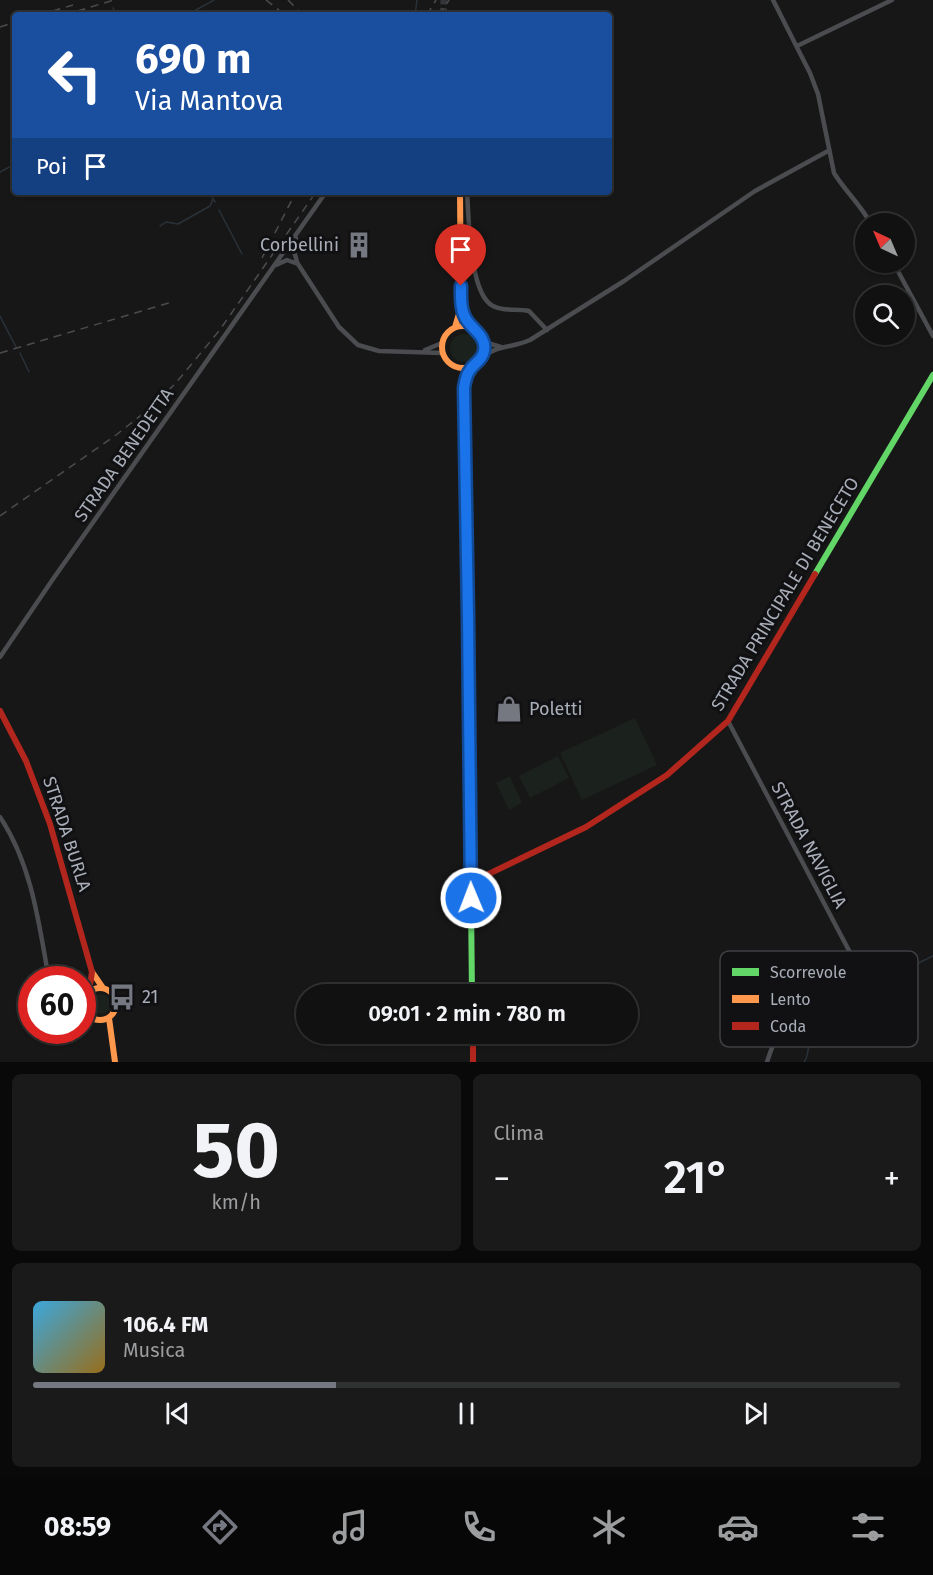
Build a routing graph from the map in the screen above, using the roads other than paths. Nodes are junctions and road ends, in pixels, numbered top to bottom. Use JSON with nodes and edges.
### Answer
{"nodes":[{"id":1,"x":773,"y":0,"type":"edge"},
{"id":2,"x":891,"y":0,"type":"edge"},
{"id":3,"x":797,"y":46,"type":"junction"},
{"id":4,"x":828,"y":151,"type":"junction"},
{"id":5,"x":324,"y":195,"type":"edge"},
{"id":6,"x":460,"y":195,"type":"edge"},
{"id":7,"x":467,"y":195,"type":"edge"},
{"id":8,"x":866,"y":213,"type":"edge"},
{"id":9,"x":299,"y":230,"type":"junction"},
{"id":10,"x":289,"y":244,"type":"junction"},
{"id":11,"x":294,"y":251,"type":"junction"},
{"id":12,"x":287,"y":260,"type":"junction"},
{"id":13,"x":298,"y":264,"type":"junction"},
{"id":14,"x":271,"y":268,"type":"junction"},
{"id":15,"x":898,"y":273,"type":"edge"},
{"id":16,"x":461,"y":307,"type":"junction"},
{"id":17,"x":455,"y":327,"type":"junction"},
{"id":18,"x":471,"y":327,"type":"junction"},
{"id":19,"x":546,"y":330,"type":"junction"},
{"id":20,"x":933,"y":336,"type":"edge"},
{"id":21,"x":484,"y":342,"type":"junction"},
{"id":22,"x":442,"y":343,"type":"junction"},
{"id":23,"x":501,"y":347,"type":"junction"},
{"id":24,"x":423,"y":351,"type":"junction"},
{"id":25,"x":442,"y":353,"type":"junction"},
{"id":26,"x":481,"y":359,"type":"junction"},
{"id":27,"x":454,"y":366,"type":"junction"},
{"id":28,"x":471,"y":367,"type":"junction"},
{"id":29,"x":933,"y":375,"type":"edge"},
{"id":30,"x":464,"y":388,"type":"junction"},
{"id":31,"x":0,"y":657,"type":"edge"},
{"id":32,"x":0,"y":711,"type":"edge"},
{"id":33,"x":728,"y":721,"type":"junction"},
{"id":34,"x":0,"y":817,"type":"edge"},
{"id":35,"x":470,"y":883,"type":"junction"},
{"id":36,"x":851,"y":951,"type":"edge"},
{"id":37,"x":47,"y":966,"type":"edge"},
{"id":38,"x":90,"y":966,"type":"edge"},
{"id":39,"x":96,"y":977,"type":"edge"},
{"id":40,"x":472,"y":984,"type":"edge"},
{"id":41,"x":104,"y":988,"type":"junction"},
{"id":42,"x":96,"y":989,"type":"edge"},
{"id":43,"x":109,"y":1018,"type":"junction"},
{"id":44,"x":96,"y":1019,"type":"edge"},
{"id":45,"x":96,"y":1020,"type":"edge"},
{"id":46,"x":110,"y":1036,"type":"junction"},
{"id":47,"x":473,"y":1044,"type":"edge"},
{"id":48,"x":773,"y":1047,"type":"edge"},
{"id":49,"x":115,"y":1062,"type":"edge"},
{"id":50,"x":473,"y":1062,"type":"edge"},
{"id":51,"x":767,"y":1062,"type":"edge"}],
"edges":[{"from":1,"to":3,"type":"street"},
{"from":2,"to":3,"type":"street"},
{"from":3,"to":4,"type":"street"},
{"from":4,"to":8,"type":"street"},
{"from":4,"to":19,"type":"street"},
{"from":5,"to":9,"type":"street","name":"STRADA BENEDETTA"},
{"from":6,"to":16,"type":"main road"},
{"from":7,"to":19,"type":"street"},
{"from":9,"to":10,"type":"street","name":"STRADA BENEDETTA"},
{"from":9,"to":11,"type":"street","name":"STRADA BENEDETTA"},
{"from":10,"to":12,"type":"street","name":"STRADA BENEDETTA"},
{"from":10,"to":14,"type":"street","name":"STRADA BENEDETTA"},
{"from":11,"to":12,"type":"street","name":"STRADA BENEDETTA"},
{"from":11,"to":13,"type":"street"},
{"from":12,"to":13,"type":"street"},
{"from":12,"to":14,"type":"street","name":"STRADA BENEDETTA"},
{"from":13,"to":24,"type":"street"},
{"from":14,"to":31,"type":"street","name":"STRADA BENEDETTA"},
{"from":15,"to":20,"type":"street"},
{"from":16,"to":17,"type":"main road"},
{"from":16,"to":18,"type":"main road"},
{"from":17,"to":18,"type":"main road"},
{"from":17,"to":22,"type":"main road"},
{"from":18,"to":21,"type":"main road"},
{"from":19,"to":23,"type":"street"},
{"from":21,"to":23,"type":"street"},
{"from":21,"to":26,"type":"main road"},
{"from":22,"to":24,"type":"street"},
{"from":22,"to":25,"type":"main road"},
{"from":23,"to":26,"type":"street"},
{"from":24,"to":25,"type":"street"},
{"from":25,"to":27,"type":"main road"},
{"from":26,"to":28,"type":"main road"},
{"from":27,"to":28,"type":"main road"},
{"from":27,"to":30,"type":"main road"},
{"from":28,"to":30,"type":"main road"},
{"from":29,"to":33,"type":"main road","name":"STRADA PRINCIPALE DI BENECETO"},
{"from":30,"to":35,"type":"main road"},
{"from":32,"to":38,"type":"main road","name":"STRADA BURLA"},
{"from":33,"to":35,"type":"main road","name":"STRADA PRINCIPALE DI BENECETO"},
{"from":33,"to":36,"type":"street","name":"STRADA NAVIGLIA"},
{"from":34,"to":37,"type":"street"},
{"from":35,"to":40,"type":"main road"},
{"from":39,"to":41,"type":"main road","name":"STRADA BURLA"},
{"from":41,"to":42,"type":"main road"},
{"from":41,"to":43,"type":"main road","name":"STRADA BURLA"},
{"from":43,"to":44,"type":"main road"},
{"from":43,"to":46,"type":"main road","name":"STRADA BURLA"},
{"from":45,"to":46,"type":"main road","name":"STRADA BURLA"},
{"from":46,"to":49,"type":"main road","name":"STRADA BURLA"},
{"from":47,"to":50,"type":"main road"},
{"from":48,"to":51,"type":"street"}]}
